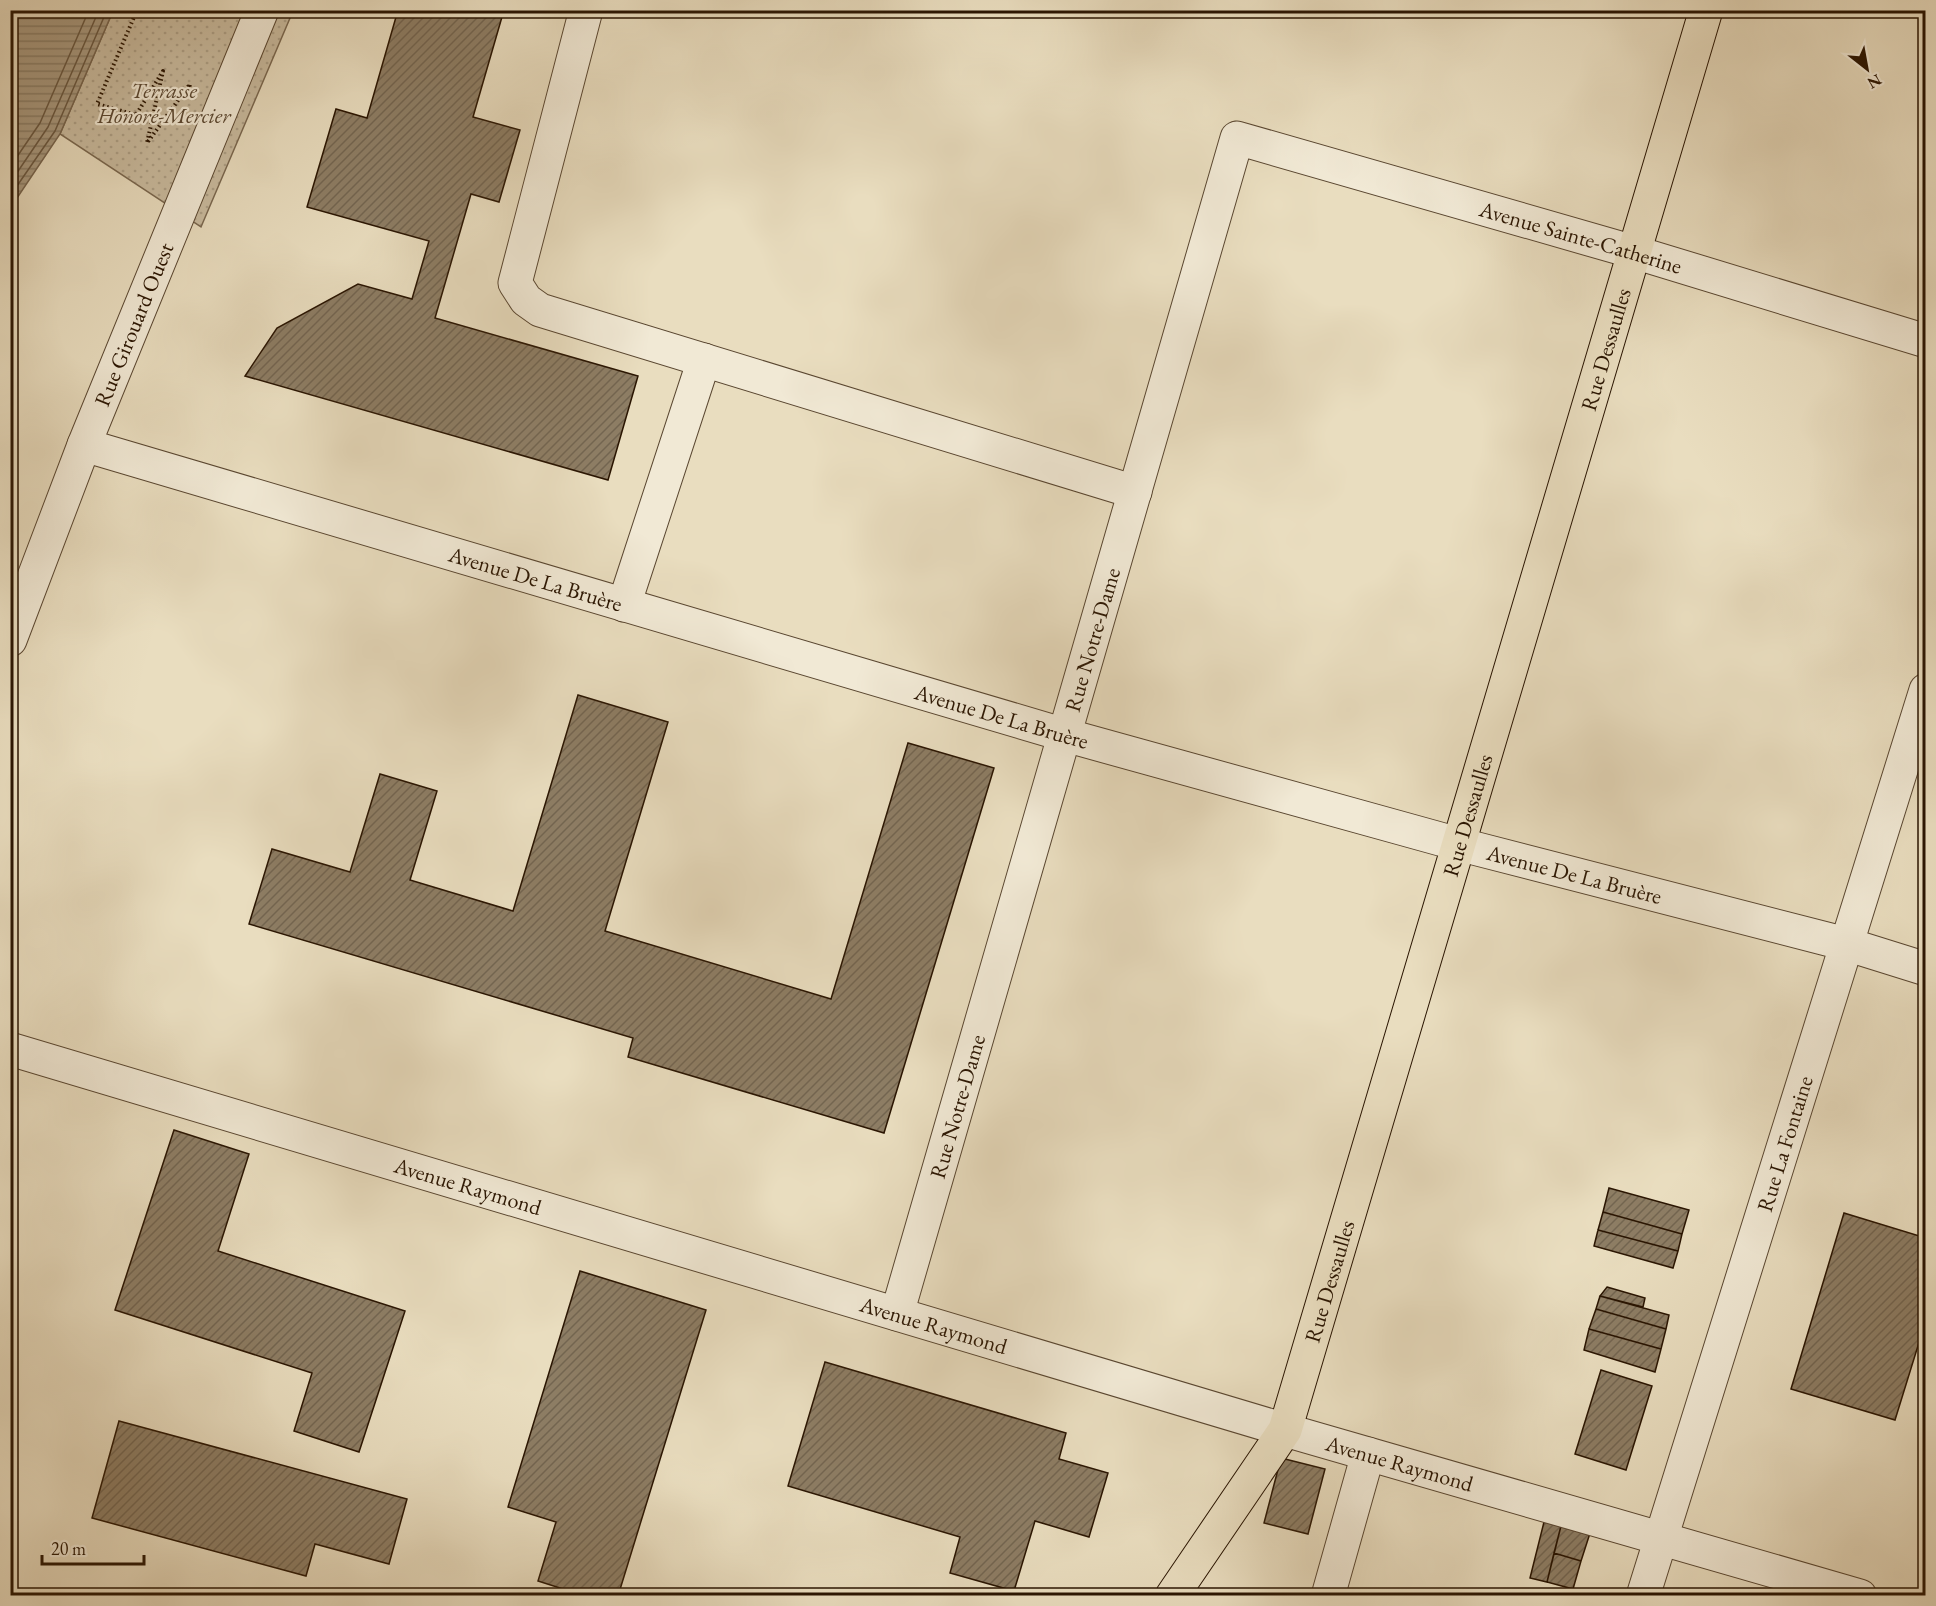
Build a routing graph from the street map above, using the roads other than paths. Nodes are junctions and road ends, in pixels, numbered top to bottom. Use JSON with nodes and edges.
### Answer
{"nodes":[{"id":1,"x":262,"y":10,"type":"edge"},
{"id":2,"x":586,"y":10,"type":"edge"},
{"id":3,"x":1706,"y":10,"type":"edge"},
{"id":4,"x":1236,"y":138,"type":"joint"},
{"id":5,"x":1635,"y":252,"type":"junction"},
{"id":6,"x":1926,"y":341,"type":"edge"},
{"id":7,"x":704,"y":360,"type":"junction"},
{"id":8,"x":84,"y":445,"type":"junction"},
{"id":9,"x":1134,"y":492,"type":"junction"},
{"id":10,"x":624,"y":604,"type":"junction"},
{"id":11,"x":10,"y":640,"type":"edge"},
{"id":12,"x":1926,"y":690,"type":"edge"},
{"id":13,"x":1065,"y":735,"type":"junction"},
{"id":14,"x":1458,"y":844,"type":"junction"},
{"id":15,"x":1846,"y":944,"type":"junction"},
{"id":16,"x":1926,"y":969,"type":"edge"},
{"id":17,"x":10,"y":1049,"type":"edge"},
{"id":18,"x":897,"y":1314,"type":"junction"},
{"id":19,"x":1285,"y":1430,"type":"junction"},
{"id":20,"x":1368,"y":1454,"type":"junction"},
{"id":21,"x":1661,"y":1538,"type":"junction"},
{"id":22,"x":1172,"y":1596,"type":"edge"},
{"id":23,"x":1328,"y":1596,"type":"edge"},
{"id":24,"x":1643,"y":1596,"type":"edge"},
{"id":25,"x":1860,"y":1596,"type":"edge"}],
"edges":[{"from":1,"to":8,"type":"street","name":"Rue Girouard Ouest"},
{"from":2,"to":7,"type":"street"},
{"from":3,"to":5,"type":"main road","name":"Rue Dessaulles"},
{"from":4,"to":5,"type":"street","name":"Avenue Sainte-Catherine"},
{"from":4,"to":9,"type":"street","name":"Rue Notre-Dame"},
{"from":5,"to":6,"type":"street","name":"Avenue Sainte-Catherine"},
{"from":5,"to":14,"type":"main road","name":"Rue Dessaulles"},
{"from":7,"to":9,"type":"street"},
{"from":7,"to":10,"type":"street"},
{"from":8,"to":10,"type":"street","name":"Avenue De La Bruère"},
{"from":8,"to":11,"type":"street","name":"Rue Girouard Ouest"},
{"from":9,"to":13,"type":"street","name":"Rue Notre-Dame"},
{"from":10,"to":13,"type":"street","name":"Avenue De La Bruère"},
{"from":12,"to":15,"type":"street","name":"Rue La Fontaine"},
{"from":13,"to":14,"type":"street","name":"Avenue De La Bruère"},
{"from":13,"to":18,"type":"street","name":"Rue Notre-Dame"},
{"from":14,"to":15,"type":"street","name":"Avenue De La Bruère"},
{"from":14,"to":19,"type":"main road","name":"Rue Dessaulles"},
{"from":15,"to":16,"type":"street","name":"Avenue De La Bruère"},
{"from":15,"to":21,"type":"street","name":"Rue La Fontaine"},
{"from":17,"to":18,"type":"street","name":"Avenue Raymond"},
{"from":18,"to":19,"type":"street","name":"Avenue Raymond"},
{"from":19,"to":20,"type":"street","name":"Avenue Raymond"},
{"from":19,"to":22,"type":"main road","name":"Rue Dessaulles"},
{"from":20,"to":21,"type":"street","name":"Avenue Raymond"},
{"from":20,"to":23,"type":"street"},
{"from":21,"to":24,"type":"street","name":"Rue La Fontaine"},
{"from":21,"to":25,"type":"street","name":"Avenue Raymond"}]}
